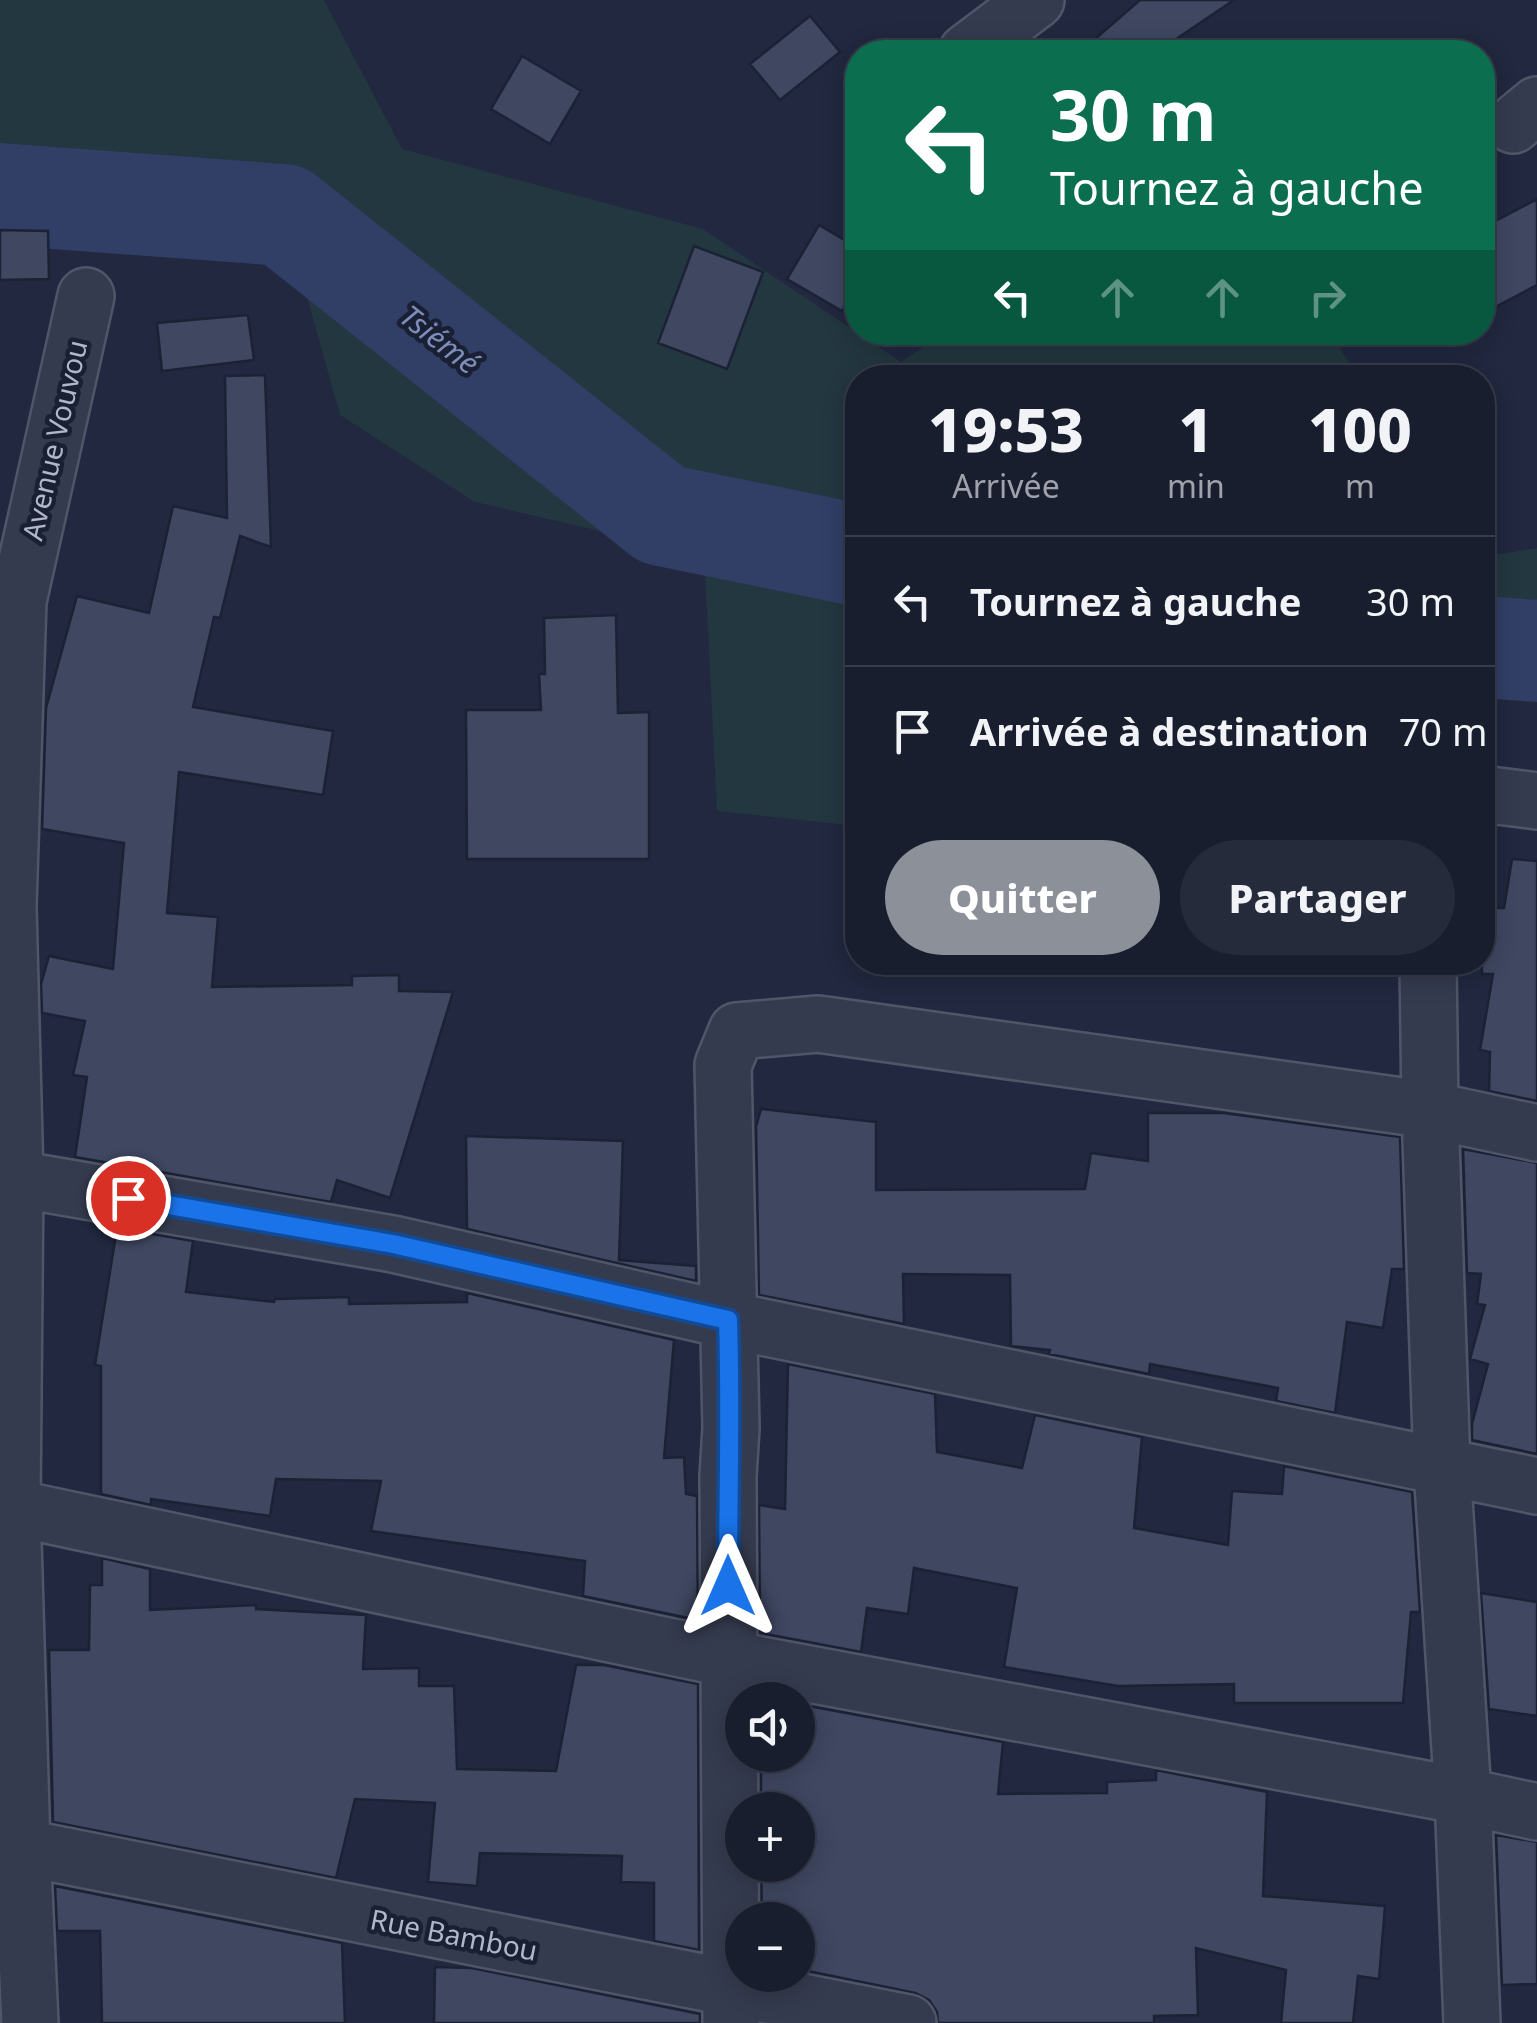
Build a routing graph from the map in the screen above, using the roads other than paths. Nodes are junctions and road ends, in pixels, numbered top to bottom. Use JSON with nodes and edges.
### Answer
{"nodes":[{"id":1,"x":1036,"y":0,"type":"edge"},
{"id":2,"x":982,"y":40,"type":"edge"},
{"id":3,"x":86,"y":296,"type":"dead end"},
{"id":4,"x":1495,"y":796,"type":"edge"},
{"id":5,"x":1537,"y":801,"type":"edge"},
{"id":6,"x":1428,"y":975,"type":"edge"},
{"id":7,"x":6,"y":1007,"type":"edge"},
{"id":8,"x":1430,"y":1110,"type":"junction"},
{"id":9,"x":1537,"y":1133,"type":"edge"},
{"id":10,"x":8,"y":1177,"type":"edge"},
{"id":11,"x":728,"y":1320,"type":"junction"},
{"id":12,"x":1442,"y":1468,"type":"junction"},
{"id":13,"x":1537,"y":1486,"type":"edge"},
{"id":14,"x":6,"y":1506,"type":"edge"},
{"id":15,"x":729,"y":1658,"type":"junction"},
{"id":16,"x":1464,"y":1796,"type":"junction"},
{"id":17,"x":1537,"y":1812,"type":"edge"},
{"id":18,"x":11,"y":1845,"type":"edge"},
{"id":19,"x":731,"y":2006,"type":"edge"},
{"id":20,"x":30,"y":2023,"type":"edge"},
{"id":21,"x":908,"y":2023,"type":"edge"},
{"id":22,"x":1472,"y":2023,"type":"edge"}],
"edges":[{"from":1,"to":2,"type":"street"},
{"from":3,"to":7,"type":"street","name":"Avenue Vouvou"},
{"from":4,"to":5,"type":"street"},
{"from":6,"to":8,"type":"street"},
{"from":7,"to":10,"type":"street","name":"Avenue Vouvou"},
{"from":8,"to":9,"type":"street"},
{"from":8,"to":11,"type":"street"},
{"from":8,"to":12,"type":"street"},
{"from":10,"to":11,"type":"street"},
{"from":10,"to":14,"type":"street","name":"Avenue Vouvou"},
{"from":11,"to":12,"type":"street"},
{"from":11,"to":15,"type":"street"},
{"from":12,"to":13,"type":"street"},
{"from":12,"to":16,"type":"street"},
{"from":14,"to":15,"type":"street"},
{"from":14,"to":18,"type":"street","name":"Avenue Vouvou"},
{"from":15,"to":16,"type":"street"},
{"from":15,"to":19,"type":"street"},
{"from":16,"to":17,"type":"street"},
{"from":16,"to":22,"type":"street"},
{"from":18,"to":19,"type":"street","name":"Rue Bambou"},
{"from":18,"to":20,"type":"street","name":"Avenue Vouvou"},
{"from":19,"to":21,"type":"street","name":"Rue Bambou"}]}
